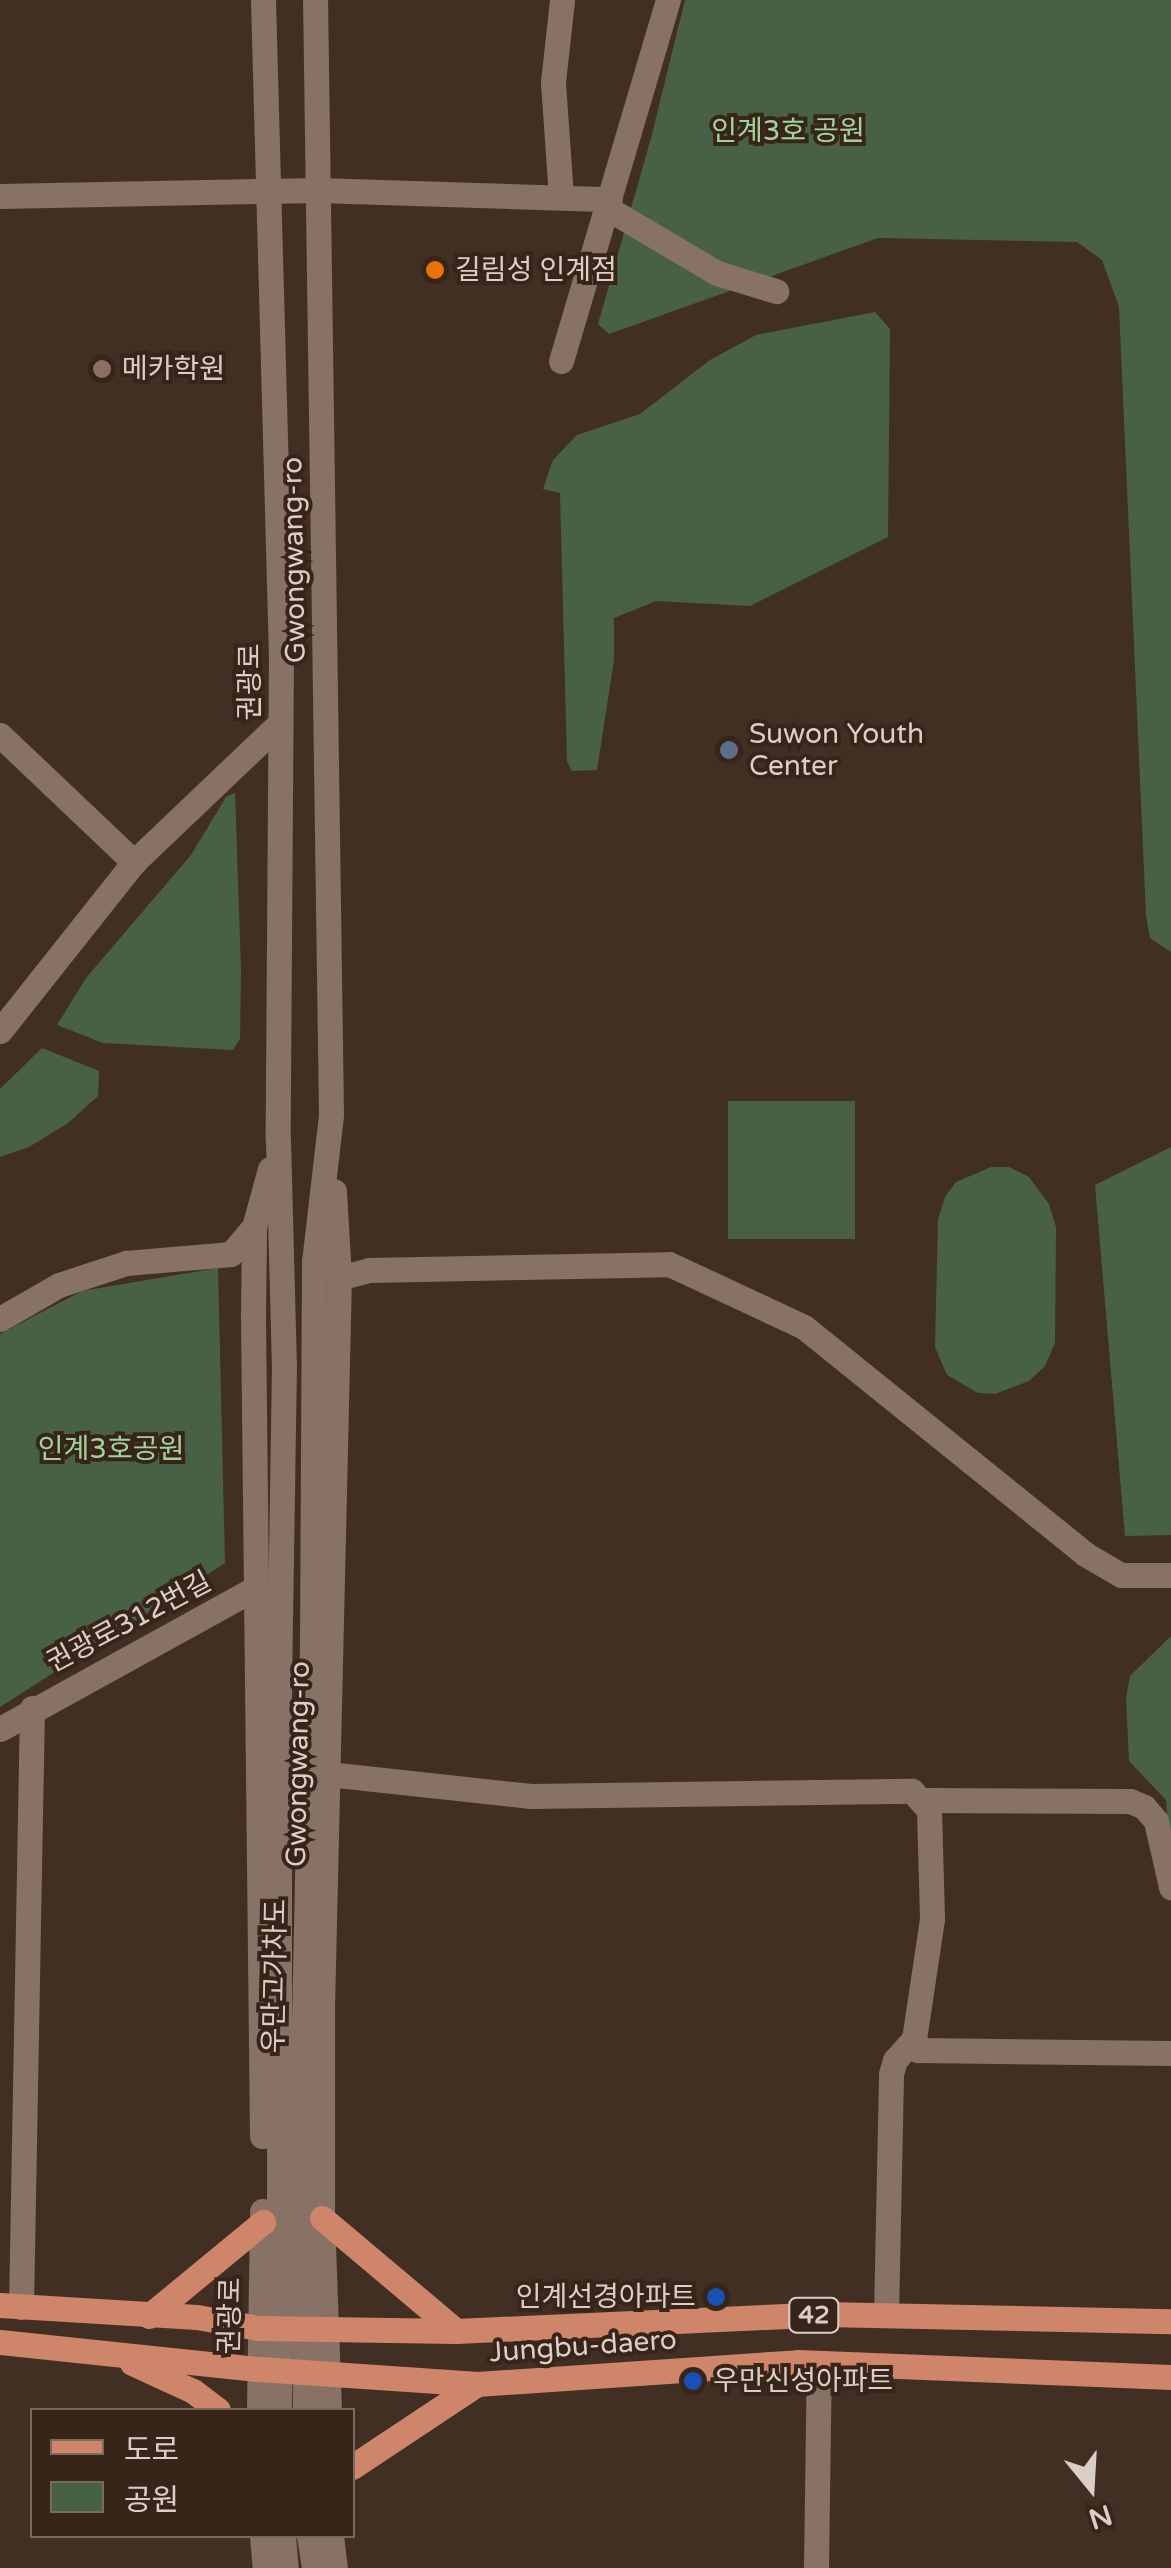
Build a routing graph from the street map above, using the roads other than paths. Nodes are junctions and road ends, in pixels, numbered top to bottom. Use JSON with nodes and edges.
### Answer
{"nodes":[{"id":1,"x":263,"y":0,"type":"edge"},
{"id":2,"x":315,"y":0,"type":"edge"},
{"id":3,"x":562,"y":0,"type":"edge"},
{"id":4,"x":668,"y":0,"type":"edge"},
{"id":5,"x":317,"y":190,"type":"junction"},
{"id":6,"x":267,"y":191,"type":"junction"},
{"id":7,"x":0,"y":196,"type":"edge"},
{"id":8,"x":561,"y":197,"type":"junction"},
{"id":9,"x":608,"y":203,"type":"junction"},
{"id":10,"x":776,"y":292,"type":"dead end"},
{"id":11,"x":561,"y":361,"type":"dead end"},
{"id":12,"x":280,"y":723,"type":"junction"},
{"id":13,"x":0,"y":734,"type":"edge"},
{"id":14,"x":134,"y":862,"type":"junction"},
{"id":15,"x":0,"y":1032,"type":"edge"},
{"id":16,"x":329,"y":1119,"type":"junction"},
{"id":17,"x":278,"y":1140,"type":"junction"},
{"id":18,"x":254,"y":1227,"type":"junction"},
{"id":19,"x":339,"y":1278,"type":"junction"},
{"id":20,"x":0,"y":1319,"type":"edge"},
{"id":21,"x":313,"y":1362,"type":"joint"},
{"id":22,"x":284,"y":1365,"type":"joint"},
{"id":23,"x":1171,"y":1575,"type":"edge"},
{"id":24,"x":255,"y":1588,"type":"junction"},
{"id":25,"x":32,"y":1708,"type":"junction"},
{"id":26,"x":0,"y":1730,"type":"edge"},
{"id":27,"x":328,"y":1774,"type":"junction"},
{"id":28,"x":924,"y":1800,"type":"junction"},
{"id":29,"x":1171,"y":1887,"type":"edge"},
{"id":30,"x":914,"y":2039,"type":"junction"},
{"id":31,"x":1171,"y":2053,"type":"edge"},
{"id":32,"x":322,"y":2218,"type":"junction"},
{"id":33,"x":262,"y":2222,"type":"junction"},
{"id":34,"x":10,"y":2306,"type":"edge"},
{"id":35,"x":886,"y":2315,"type":"junction"},
{"id":36,"x":148,"y":2316,"type":"junction"},
{"id":37,"x":1171,"y":2320,"type":"edge"},
{"id":38,"x":258,"y":2328,"type":"junction"},
{"id":39,"x":327,"y":2328,"type":"junction"},
{"id":40,"x":456,"y":2330,"type":"junction"},
{"id":41,"x":0,"y":2342,"type":"edge"},
{"id":42,"x":114,"y":2354,"type":"junction"},
{"id":43,"x":819,"y":2363,"type":"junction"},
{"id":44,"x":259,"y":2368,"type":"junction"},
{"id":45,"x":329,"y":2374,"type":"junction"},
{"id":46,"x":1171,"y":2377,"type":"edge"},
{"id":47,"x":477,"y":2384,"type":"junction"},
{"id":48,"x":215,"y":2408,"type":"edge"},
{"id":49,"x":259,"y":2408,"type":"edge"},
{"id":50,"x":279,"y":2408,"type":"edge"},
{"id":51,"x":305,"y":2408,"type":"edge"},
{"id":52,"x":329,"y":2408,"type":"edge"},
{"id":53,"x":355,"y":2465,"type":"edge"},
{"id":54,"x":262,"y":2538,"type":"edge"},
{"id":55,"x":283,"y":2538,"type":"edge"},
{"id":56,"x":309,"y":2538,"type":"edge"},
{"id":57,"x":332,"y":2538,"type":"edge"},
{"id":58,"x":265,"y":2568,"type":"edge"},
{"id":59,"x":286,"y":2568,"type":"edge"},
{"id":60,"x":314,"y":2568,"type":"edge"},
{"id":61,"x":335,"y":2568,"type":"edge"},
{"id":62,"x":816,"y":2568,"type":"edge"}],
"edges":[{"from":1,"to":6,"type":"street","name":"권광로"},
{"from":2,"to":5,"type":"street","name":"Gwongwang-ro"},
{"from":3,"to":8,"type":"street"},
{"from":4,"to":9,"type":"street"},
{"from":5,"to":6,"type":"street"},
{"from":5,"to":8,"type":"street"},
{"from":5,"to":16,"type":"street","name":"Gwongwang-ro"},
{"from":6,"to":7,"type":"street"},
{"from":6,"to":12,"type":"street","name":"권광로"},
{"from":8,"to":9,"type":"street"},
{"from":9,"to":10,"type":"street"},
{"from":9,"to":11,"type":"street"},
{"from":12,"to":14,"type":"street"},
{"from":12,"to":17,"type":"street","name":"권광로"},
{"from":13,"to":14,"type":"street"},
{"from":14,"to":15,"type":"street"},
{"from":16,"to":19,"type":"street","name":"Gwongwang-ro"},
{"from":16,"to":21,"type":"street","name":"Gwongwang-ro"},
{"from":17,"to":18,"type":"street","name":"Gwongwang-ro"},
{"from":17,"to":22,"type":"street","name":"권광로"},
{"from":18,"to":20,"type":"street"},
{"from":18,"to":24,"type":"street","name":"Gwongwang-ro"},
{"from":19,"to":23,"type":"street"},
{"from":19,"to":27,"type":"street","name":"Gwongwang-ro"},
{"from":21,"to":51,"type":"street","name":"우만고가차도"},
{"from":22,"to":50,"type":"street","name":"우만고가차도"},
{"from":24,"to":25,"type":"street","name":"권광로312번길"},
{"from":24,"to":33,"type":"street","name":"Gwongwang-ro"},
{"from":25,"to":26,"type":"street","name":"권광로312번길"},
{"from":25,"to":34,"type":"street"},
{"from":27,"to":28,"type":"street"},
{"from":27,"to":32,"type":"street","name":"Gwongwang-ro"},
{"from":28,"to":29,"type":"street"},
{"from":28,"to":30,"type":"street"},
{"from":30,"to":31,"type":"street"},
{"from":30,"to":35,"type":"street"},
{"from":32,"to":39,"type":"street","name":"Gwongwang-ro"},
{"from":32,"to":40,"type":"main road"},
{"from":33,"to":36,"type":"main road"},
{"from":33,"to":38,"type":"street","name":"권광로"},
{"from":34,"to":36,"type":"main road","name":"Jungbu-daero","number":"42"},
{"from":35,"to":37,"type":"main road","name":"Jungbu-daero","number":"42"},
{"from":35,"to":40,"type":"main road","name":"Jungbu-daero","number":"42"},
{"from":36,"to":38,"type":"main road","name":"Jungbu-daero","number":"42"},
{"from":38,"to":39,"type":"main road","name":"Jungbu-daero","number":"42"},
{"from":38,"to":44,"type":"street","name":"권광로"},
{"from":39,"to":40,"type":"main road","name":"Jungbu-daero","number":"42"},
{"from":39,"to":45,"type":"street","name":"Gwongwang-ro"},
{"from":41,"to":42,"type":"main road","name":"Jungbu-daero","number":"42"},
{"from":42,"to":44,"type":"main road","name":"Jungbu-daero","number":"42"},
{"from":42,"to":48,"type":"main road"},
{"from":43,"to":46,"type":"main road","name":"Jungbu-daero","number":"42"},
{"from":43,"to":47,"type":"main road","name":"Jungbu-daero","number":"42"},
{"from":43,"to":62,"type":"street"},
{"from":44,"to":45,"type":"main road","name":"Jungbu-daero","number":"42"},
{"from":44,"to":49,"type":"street","name":"권광로"},
{"from":45,"to":47,"type":"main road","name":"Jungbu-daero","number":"42"},
{"from":45,"to":52,"type":"street","name":"Gwongwang-ro"},
{"from":47,"to":53,"type":"main road"},
{"from":54,"to":58,"type":"street"},
{"from":55,"to":59,"type":"street"},
{"from":56,"to":60,"type":"street"},
{"from":57,"to":61,"type":"street"}]}
